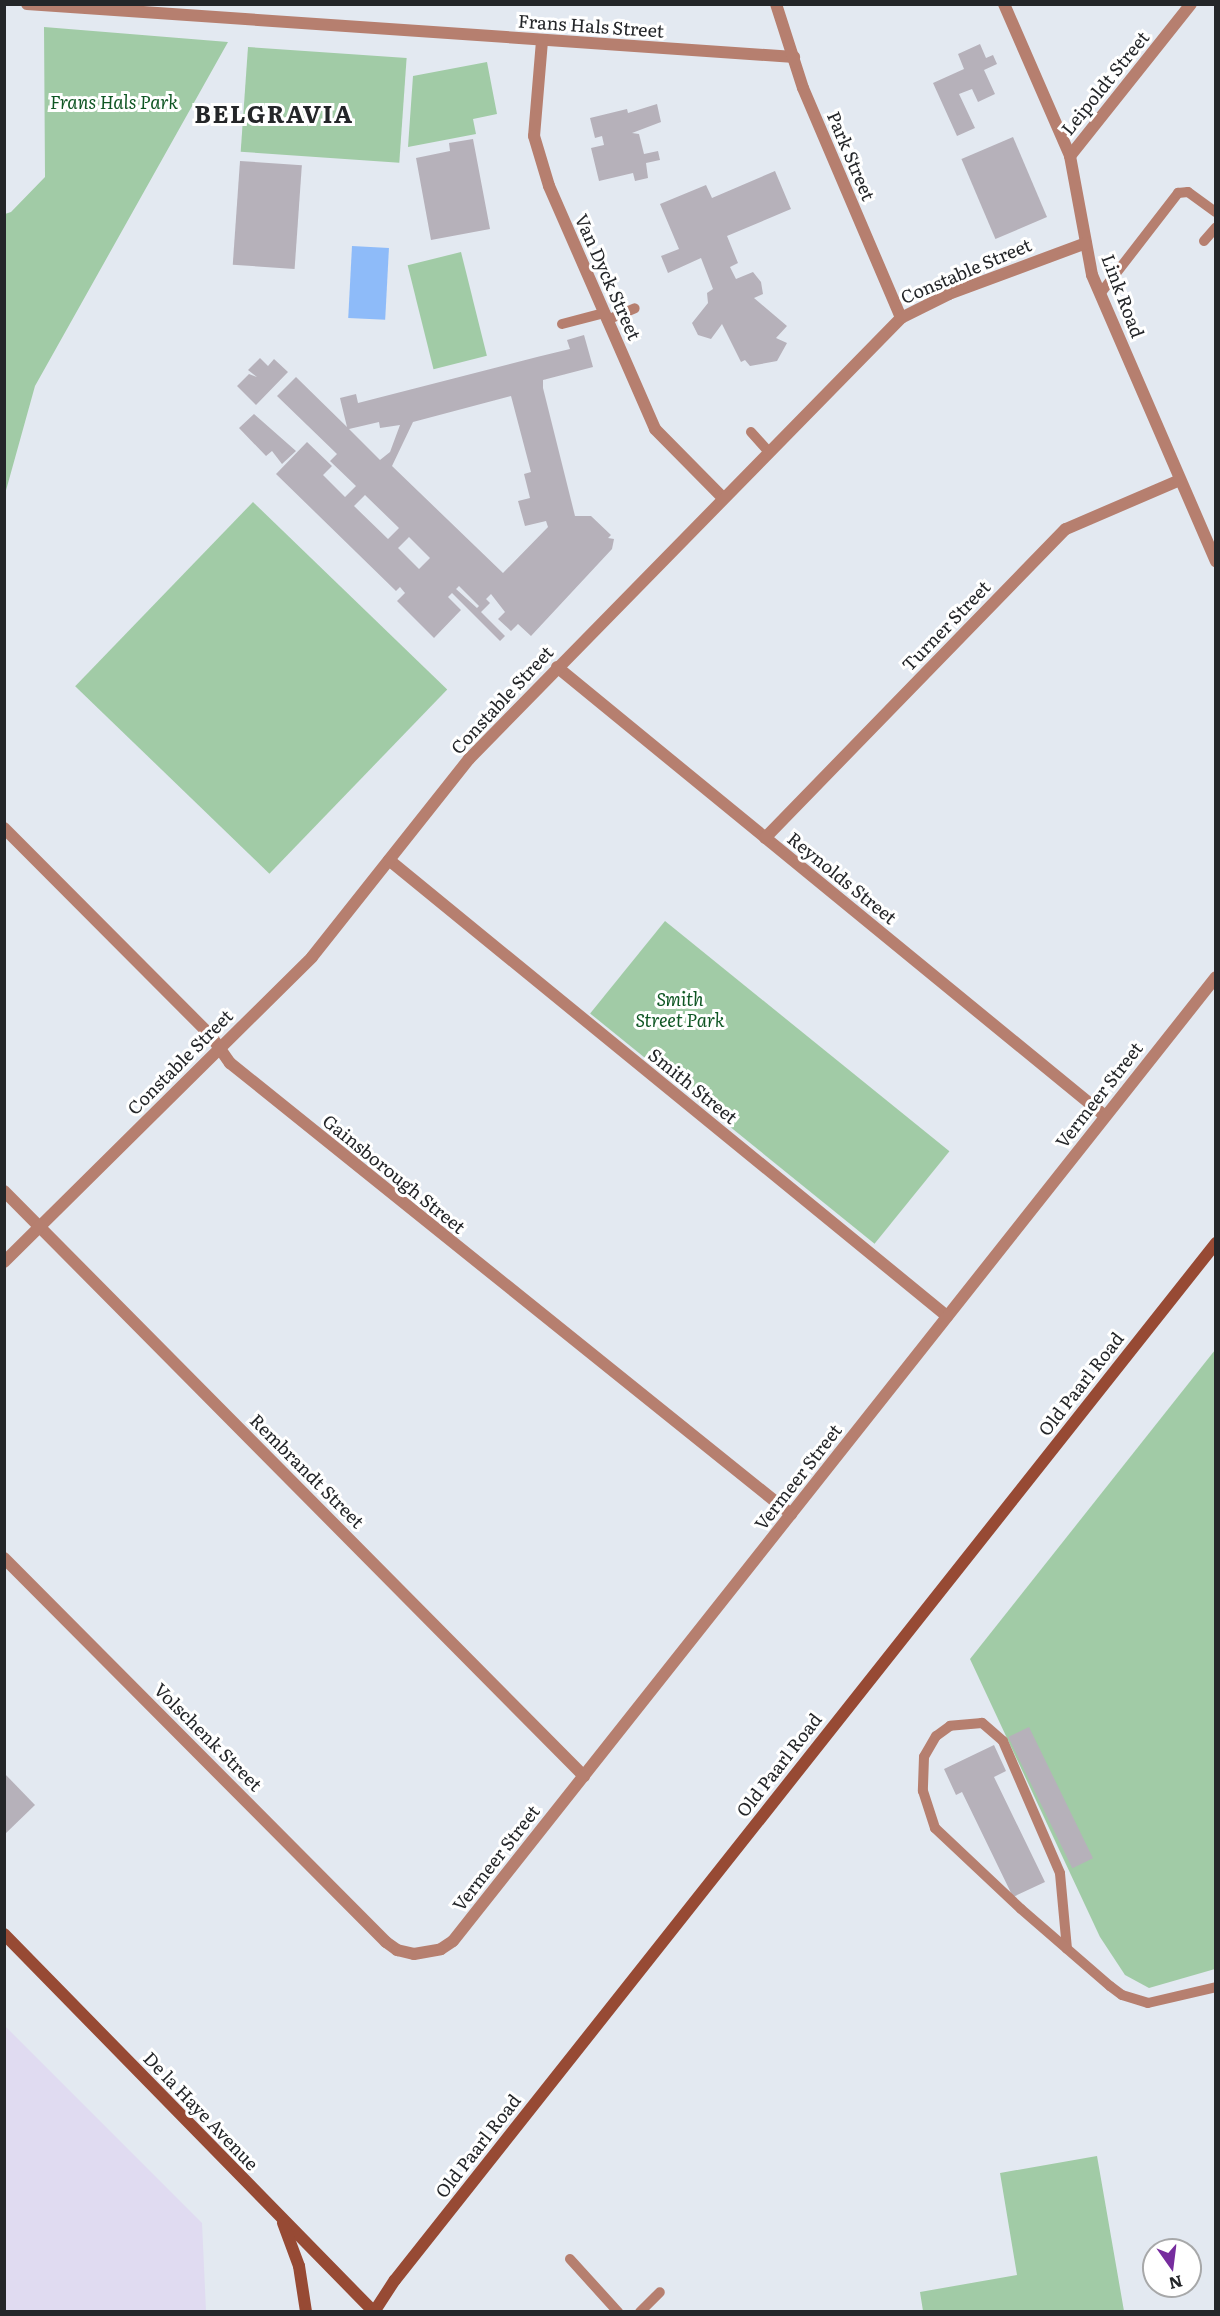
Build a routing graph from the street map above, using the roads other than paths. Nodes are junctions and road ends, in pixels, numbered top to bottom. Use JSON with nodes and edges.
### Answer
{"nodes":[{"id":1,"x":27,"y":4,"type":"edge"},
{"id":2,"x":776,"y":4,"type":"edge"},
{"id":3,"x":1004,"y":4,"type":"edge"},
{"id":4,"x":1191,"y":4,"type":"edge"},
{"id":5,"x":64,"y":6,"type":"edge"},
{"id":6,"x":542,"y":41,"type":"junction"},
{"id":7,"x":794,"y":57,"type":"junction"},
{"id":8,"x":1070,"y":156,"type":"junction"},
{"id":9,"x":1215,"y":212,"type":"edge"},
{"id":10,"x":1215,"y":227,"type":"edge"},
{"id":11,"x":1204,"y":241,"type":"dead end"},
{"id":12,"x":1086,"y":243,"type":"junction"},
{"id":13,"x":1100,"y":294,"type":"junction"},
{"id":14,"x":635,"y":308,"type":"dead end"},
{"id":15,"x":606,"y":317,"type":"junction"},
{"id":16,"x":901,"y":318,"type":"junction"},
{"id":17,"x":562,"y":324,"type":"dead end"},
{"id":18,"x":751,"y":432,"type":"dead end"},
{"id":19,"x":769,"y":452,"type":"junction"},
{"id":20,"x":1180,"y":480,"type":"junction"},
{"id":21,"x":723,"y":498,"type":"junction"},
{"id":22,"x":1215,"y":561,"type":"edge"},
{"id":23,"x":556,"y":667,"type":"junction"},
{"id":24,"x":4,"y":828,"type":"edge"},
{"id":25,"x":765,"y":838,"type":"junction"},
{"id":26,"x":389,"y":860,"type":"junction"},
{"id":27,"x":1215,"y":977,"type":"edge"},
{"id":28,"x":219,"y":1048,"type":"junction"},
{"id":29,"x":1105,"y":1116,"type":"junction"},
{"id":30,"x":4,"y":1191,"type":"edge"},
{"id":31,"x":40,"y":1227,"type":"junction"},
{"id":32,"x":1215,"y":1244,"type":"edge"},
{"id":33,"x":4,"y":1262,"type":"edge"},
{"id":34,"x":947,"y":1316,"type":"junction"},
{"id":35,"x":792,"y":1514,"type":"junction"},
{"id":36,"x":4,"y":1558,"type":"edge"},
{"id":37,"x":584,"y":1776,"type":"junction"},
{"id":38,"x":6,"y":1937,"type":"edge"},
{"id":39,"x":387,"y":1942,"type":"joint"},
{"id":40,"x":1067,"y":1949,"type":"junction"},
{"id":41,"x":1215,"y":1987,"type":"edge"},
{"id":42,"x":280,"y":2217,"type":"junction"},
{"id":43,"x":570,"y":2259,"type":"dead end"},
{"id":44,"x":660,"y":2292,"type":"dead end"},
{"id":45,"x":306,"y":2312,"type":"edge"},
{"id":46,"x":374,"y":2312,"type":"edge"},
{"id":47,"x":618,"y":2312,"type":"edge"},
{"id":48,"x":640,"y":2312,"type":"edge"}],
"edges":[{"from":1,"to":5,"type":"street","name":"Frans Hals Street"},
{"from":2,"to":7,"type":"street","name":"Park Street"},
{"from":3,"to":8,"type":"street","name":"Link Road"},
{"from":4,"to":8,"type":"street","name":"Leipoldt Street"},
{"from":5,"to":6,"type":"street","name":"Frans Hals Street"},
{"from":6,"to":7,"type":"street","name":"Frans Hals Street"},
{"from":6,"to":15,"type":"street","name":"Van Dyck Street"},
{"from":7,"to":16,"type":"street","name":"Park Street"},
{"from":8,"to":12,"type":"street","name":"Link Road"},
{"from":9,"to":13,"type":"lane"},
{"from":10,"to":11,"type":"lane"},
{"from":12,"to":13,"type":"street","name":"Link Road"},
{"from":12,"to":16,"type":"street","name":"Constable Street"},
{"from":13,"to":20,"type":"street","name":"Link Road"},
{"from":14,"to":15,"type":"lane"},
{"from":15,"to":17,"type":"lane"},
{"from":15,"to":21,"type":"street","name":"Van Dyck Street"},
{"from":16,"to":19,"type":"street","name":"Constable Street"},
{"from":18,"to":19,"type":"lane"},
{"from":19,"to":21,"type":"street","name":"Constable Street"},
{"from":20,"to":22,"type":"street","name":"Link Road"},
{"from":20,"to":25,"type":"street","name":"Turner Street"},
{"from":21,"to":23,"type":"street","name":"Constable Street"},
{"from":23,"to":25,"type":"street","name":"Reynolds Street"},
{"from":23,"to":26,"type":"street","name":"Constable Street"},
{"from":24,"to":28,"type":"street","name":"Gainsborough Street"},
{"from":25,"to":29,"type":"street","name":"Reynolds Street"},
{"from":26,"to":28,"type":"street","name":"Constable Street"},
{"from":26,"to":34,"type":"street","name":"Smith Street"},
{"from":27,"to":29,"type":"street","name":"Vermeer Street"},
{"from":28,"to":31,"type":"street","name":"Constable Street"},
{"from":28,"to":35,"type":"street","name":"Gainsborough Street"},
{"from":29,"to":34,"type":"street","name":"Vermeer Street"},
{"from":30,"to":31,"type":"street","name":"Rembrandt Street"},
{"from":31,"to":33,"type":"street","name":"Constable Street"},
{"from":31,"to":37,"type":"street","name":"Rembrandt Street"},
{"from":32,"to":46,"type":"main road","name":"Old Paarl Road"},
{"from":34,"to":35,"type":"street","name":"Vermeer Street"},
{"from":35,"to":37,"type":"street","name":"Vermeer Street"},
{"from":36,"to":39,"type":"street","name":"Volschenk Street"},
{"from":37,"to":39,"type":"street","name":"Vermeer Street"},
{"from":38,"to":42,"type":"main road","name":"De la Haye Avenue"},
{"from":40,"to":40,"type":"lane"},
{"from":40,"to":41,"type":"lane"},
{"from":42,"to":45,"type":"main road"},
{"from":42,"to":46,"type":"main road","name":"De la Haye Avenue"},
{"from":43,"to":47,"type":"lane"},
{"from":44,"to":48,"type":"lane"}]}
